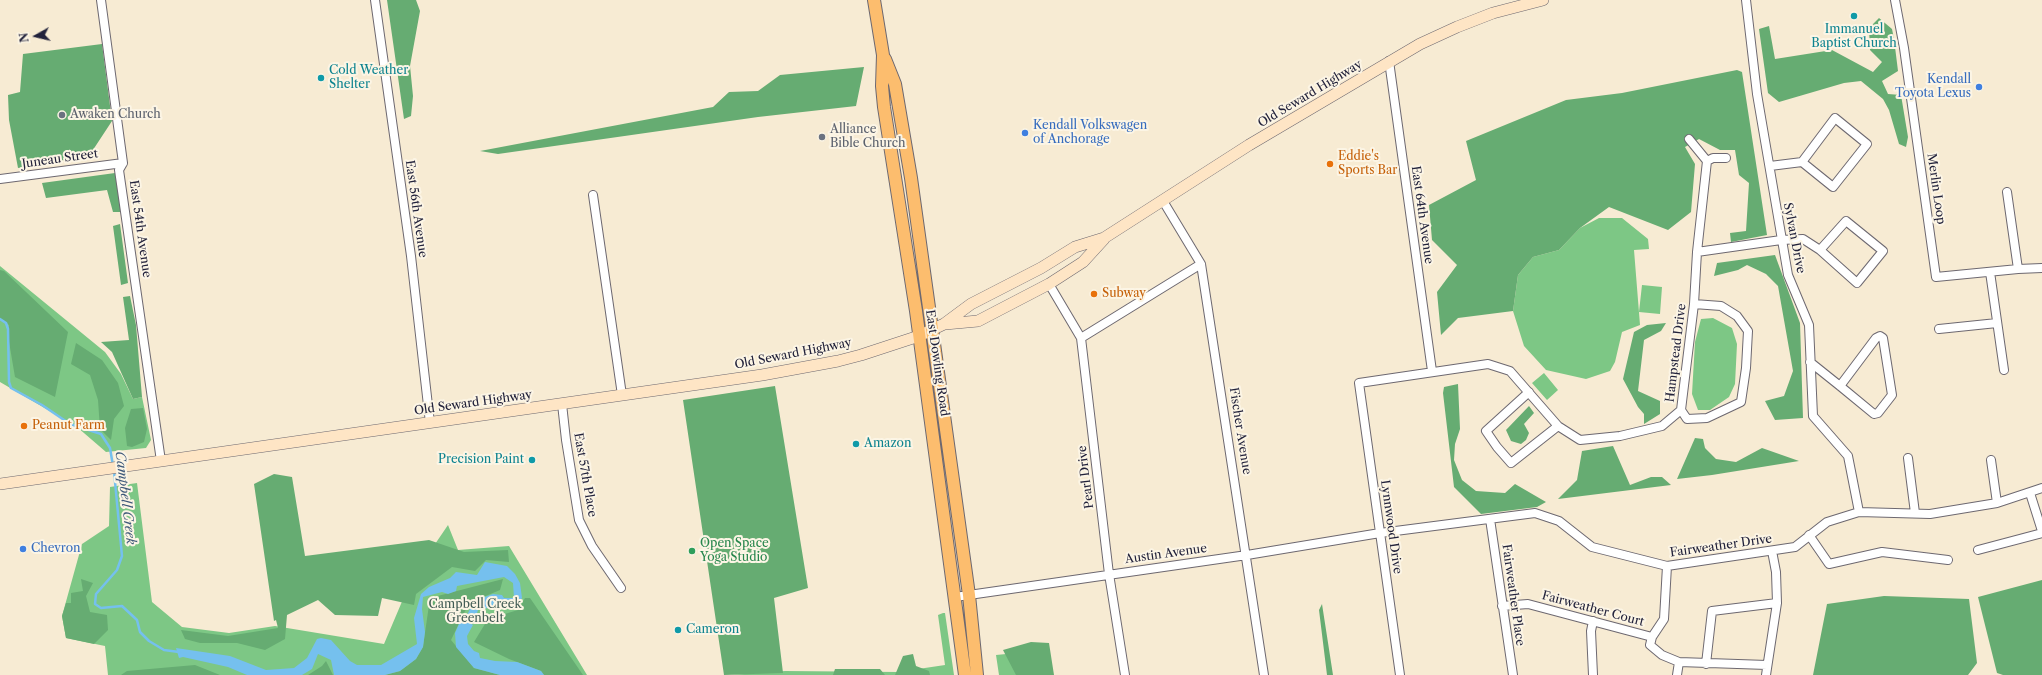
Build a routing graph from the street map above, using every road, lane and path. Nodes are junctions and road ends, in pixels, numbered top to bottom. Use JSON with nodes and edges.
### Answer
{"nodes":[{"id":1,"x":101,"y":0,"type":"edge"},
{"id":2,"x":374,"y":0,"type":"edge"},
{"id":3,"x":874,"y":0,"type":"edge"},
{"id":4,"x":1543,"y":0,"type":"edge"},
{"id":5,"x":1746,"y":0,"type":"edge"},
{"id":6,"x":1895,"y":0,"type":"edge"},
{"id":7,"x":883,"y":55,"type":"junction"},
{"id":8,"x":1389,"y":62,"type":"junction"},
{"id":9,"x":1689,"y":139,"type":"dead end"},
{"id":10,"x":1726,"y":158,"type":"dead end"},
{"id":11,"x":1707,"y":161,"type":"junction"},
{"id":12,"x":1802,"y":162,"type":"junction"},
{"id":13,"x":123,"y":163,"type":"junction"},
{"id":14,"x":1770,"y":166,"type":"junction"},
{"id":15,"x":0,"y":179,"type":"edge"},
{"id":16,"x":2008,"y":192,"type":"dead end"},
{"id":17,"x":592,"y":195,"type":"dead end"},
{"id":18,"x":1163,"y":201,"type":"junction"},
{"id":19,"x":1104,"y":238,"type":"junction"},
{"id":20,"x":1782,"y":240,"type":"junction"},
{"id":21,"x":1820,"y":250,"type":"junction"},
{"id":22,"x":1697,"y":252,"type":"junction"},
{"id":23,"x":1201,"y":264,"type":"junction"},
{"id":24,"x":2042,"y":268,"type":"edge"},
{"id":25,"x":2018,"y":269,"type":"junction"},
{"id":26,"x":1990,"y":272,"type":"junction"},
{"id":27,"x":1049,"y":284,"type":"junction"},
{"id":28,"x":1694,"y":304,"type":"junction"},
{"id":29,"x":1997,"y":323,"type":"junction"},
{"id":30,"x":944,"y":324,"type":"junction"},
{"id":31,"x":1939,"y":329,"type":"dead end"},
{"id":32,"x":932,"y":330,"type":"junction"},
{"id":33,"x":919,"y":336,"type":"junction"},
{"id":34,"x":1081,"y":338,"type":"junction"},
{"id":35,"x":1810,"y":362,"type":"junction"},
{"id":36,"x":2004,"y":370,"type":"dead end"},
{"id":37,"x":1432,"y":371,"type":"junction"},
{"id":38,"x":1359,"y":383,"type":"joint"},
{"id":39,"x":1840,"y":386,"type":"junction"},
{"id":40,"x":1529,"y":392,"type":"junction"},
{"id":41,"x":622,"y":395,"type":"junction"},
{"id":42,"x":562,"y":404,"type":"junction"},
{"id":43,"x":1681,"y":410,"type":"junction"},
{"id":44,"x":430,"y":423,"type":"junction"},
{"id":45,"x":1558,"y":426,"type":"junction"},
{"id":46,"x":1908,"y":458,"type":"dead end"},
{"id":47,"x":1992,"y":460,"type":"dead end"},
{"id":48,"x":161,"y":461,"type":"junction"},
{"id":49,"x":0,"y":484,"type":"edge"},
{"id":50,"x":2042,"y":488,"type":"edge"},
{"id":51,"x":2030,"y":493,"type":"junction"},
{"id":52,"x":1997,"y":503,"type":"junction"},
{"id":53,"x":1859,"y":512,"type":"junction"},
{"id":54,"x":1915,"y":513,"type":"junction"},
{"id":55,"x":1490,"y":519,"type":"junction"},
{"id":56,"x":2042,"y":532,"type":"edge"},
{"id":57,"x":1380,"y":533,"type":"junction"},
{"id":58,"x":1809,"y":535,"type":"junction"},
{"id":59,"x":1978,"y":550,"type":"dead end"},
{"id":60,"x":1772,"y":552,"type":"junction"},
{"id":61,"x":1247,"y":555,"type":"junction"},
{"id":62,"x":1948,"y":560,"type":"dead end"},
{"id":63,"x":1667,"y":566,"type":"junction"},
{"id":64,"x":1109,"y":574,"type":"junction"},
{"id":65,"x":621,"y":588,"type":"dead end"},
{"id":66,"x":969,"y":595,"type":"junction"},
{"id":67,"x":955,"y":597,"type":"junction"},
{"id":68,"x":1776,"y":603,"type":"junction"},
{"id":69,"x":1502,"y":606,"type":"junction"},
{"id":70,"x":1593,"y":621,"type":"junction"},
{"id":71,"x":1652,"y":637,"type":"junction"},
{"id":72,"x":1679,"y":662,"type":"junction"},
{"id":73,"x":1706,"y":664,"type":"junction"},
{"id":74,"x":1767,"y":665,"type":"junction"},
{"id":75,"x":965,"y":675,"type":"edge"},
{"id":76,"x":977,"y":675,"type":"edge"},
{"id":77,"x":1125,"y":675,"type":"edge"},
{"id":78,"x":1264,"y":675,"type":"edge"},
{"id":79,"x":1400,"y":675,"type":"edge"},
{"id":80,"x":1513,"y":675,"type":"edge"},
{"id":81,"x":1593,"y":675,"type":"edge"},
{"id":82,"x":1677,"y":675,"type":"edge"},
{"id":83,"x":1766,"y":675,"type":"edge"}],
"edges":[{"from":1,"to":13,"type":"street","name":"East 54th Avenue"},
{"from":2,"to":44,"type":"street","name":"East 56th Avenue"},
{"from":3,"to":7,"type":"main road","name":"East Dowling Road"},
{"from":4,"to":8,"type":"main road","name":"Old Seward Highway"},
{"from":5,"to":14,"type":"street","name":"Sylvan Drive"},
{"from":6,"to":26,"type":"street","name":"Merlin Loop"},
{"from":7,"to":32,"type":"main road","name":"East Dowling Road"},
{"from":7,"to":33,"type":"main road","name":"East Dowling Road"},
{"from":8,"to":18,"type":"main road","name":"Old Seward Highway"},
{"from":8,"to":37,"type":"street","name":"East 64th Avenue"},
{"from":9,"to":11,"type":"street"},
{"from":10,"to":11,"type":"street"},
{"from":11,"to":22,"type":"street","name":"Hampstead Drive"},
{"from":12,"to":12,"type":"street"},
{"from":12,"to":14,"type":"street"},
{"from":13,"to":15,"type":"street","name":"Juneau Street"},
{"from":13,"to":48,"type":"street","name":"East 54th Avenue"},
{"from":14,"to":20,"type":"street","name":"Sylvan Drive"},
{"from":16,"to":25,"type":"street"},
{"from":17,"to":41,"type":"street"},
{"from":18,"to":19,"type":"main road","name":"Old Seward Highway"},
{"from":18,"to":23,"type":"street","name":"Fischer Avenue"},
{"from":19,"to":27,"type":"main road","name":"Old Seward Highway"},
{"from":19,"to":30,"type":"main road","name":"Old Seward Highway"},
{"from":20,"to":21,"type":"street"},
{"from":20,"to":22,"type":"street"},
{"from":20,"to":35,"type":"street","name":"Sylvan Drive"},
{"from":21,"to":21,"type":"street"},
{"from":22,"to":28,"type":"street","name":"Hampstead Drive"},
{"from":23,"to":34,"type":"street"},
{"from":23,"to":61,"type":"street","name":"Fischer Avenue"},
{"from":24,"to":25,"type":"street","name":"Merlin Loop"},
{"from":25,"to":26,"type":"street","name":"Merlin Loop"},
{"from":26,"to":29,"type":"street"},
{"from":27,"to":30,"type":"main road","name":"Old Seward Highway"},
{"from":27,"to":34,"type":"street","name":"Pearl Drive"},
{"from":28,"to":43,"type":"street","name":"Hampstead Drive"},
{"from":28,"to":43,"type":"street"},
{"from":29,"to":31,"type":"street"},
{"from":29,"to":36,"type":"street"},
{"from":30,"to":32,"type":"main road","name":"Old Seward Highway"},
{"from":32,"to":33,"type":"main road","name":"Old Seward Highway"},
{"from":32,"to":66,"type":"main road","name":"East Dowling Road"},
{"from":33,"to":41,"type":"main road","name":"Old Seward Highway"},
{"from":33,"to":67,"type":"main road","name":"East Dowling Road"},
{"from":34,"to":64,"type":"street","name":"Pearl Drive"},
{"from":35,"to":39,"type":"street"},
{"from":35,"to":53,"type":"street","name":"Sylvan Drive"},
{"from":37,"to":38,"type":"street","name":"Hampstead Drive"},
{"from":37,"to":40,"type":"street","name":"Hampstead Drive"},
{"from":38,"to":57,"type":"street","name":"Lynnwood Drive"},
{"from":39,"to":39,"type":"street"},
{"from":40,"to":45,"type":"street","name":"Hampstead Drive"},
{"from":40,"to":45,"type":"street"},
{"from":41,"to":42,"type":"main road","name":"Old Seward Highway"},
{"from":42,"to":44,"type":"main road","name":"Old Seward Highway"},
{"from":42,"to":65,"type":"street","name":"East 57th Place"},
{"from":43,"to":45,"type":"street","name":"Hampstead Drive"},
{"from":44,"to":48,"type":"main road","name":"Old Seward Highway"},
{"from":46,"to":54,"type":"street"},
{"from":47,"to":52,"type":"street"},
{"from":48,"to":49,"type":"main road","name":"Old Seward Highway"},
{"from":50,"to":51,"type":"street","name":"Fairweather Drive"},
{"from":51,"to":52,"type":"street","name":"Fairweather Drive"},
{"from":51,"to":56,"type":"street"},
{"from":52,"to":54,"type":"street","name":"Fairweather Drive"},
{"from":53,"to":54,"type":"street","name":"Fairweather Drive"},
{"from":53,"to":58,"type":"street","name":"Fairweather Drive"},
{"from":55,"to":57,"type":"street","name":"Fairweather Drive"},
{"from":55,"to":63,"type":"street","name":"Fairweather Drive"},
{"from":55,"to":69,"type":"street","name":"Fairweather Place"},
{"from":56,"to":59,"type":"street"},
{"from":57,"to":61,"type":"street","name":"Austin Avenue"},
{"from":57,"to":79,"type":"street","name":"Lynnwood Drive"},
{"from":58,"to":60,"type":"street","name":"Fairweather Drive"},
{"from":58,"to":62,"type":"street"},
{"from":60,"to":63,"type":"street","name":"Fairweather Drive"},
{"from":60,"to":68,"type":"street"},
{"from":61,"to":64,"type":"street","name":"Austin Avenue"},
{"from":61,"to":78,"type":"street","name":"Fischer Avenue"},
{"from":63,"to":71,"type":"street","name":"Fairweather Court"},
{"from":64,"to":66,"type":"street","name":"Austin Avenue"},
{"from":64,"to":77,"type":"street","name":"Pearl Drive"},
{"from":66,"to":67,"type":"street","name":"Austin Avenue"},
{"from":66,"to":76,"type":"main road","name":"East Dowling Road"},
{"from":67,"to":75,"type":"main road","name":"East Dowling Road"},
{"from":68,"to":73,"type":"street"},
{"from":68,"to":74,"type":"street"},
{"from":69,"to":70,"type":"street","name":"Fairweather Court"},
{"from":69,"to":80,"type":"street","name":"Fairweather Place"},
{"from":70,"to":71,"type":"street","name":"Fairweather Court"},
{"from":70,"to":81,"type":"street"},
{"from":71,"to":72,"type":"street"},
{"from":72,"to":73,"type":"street"},
{"from":72,"to":82,"type":"street"},
{"from":73,"to":74,"type":"street"},
{"from":74,"to":83,"type":"street"}]}
